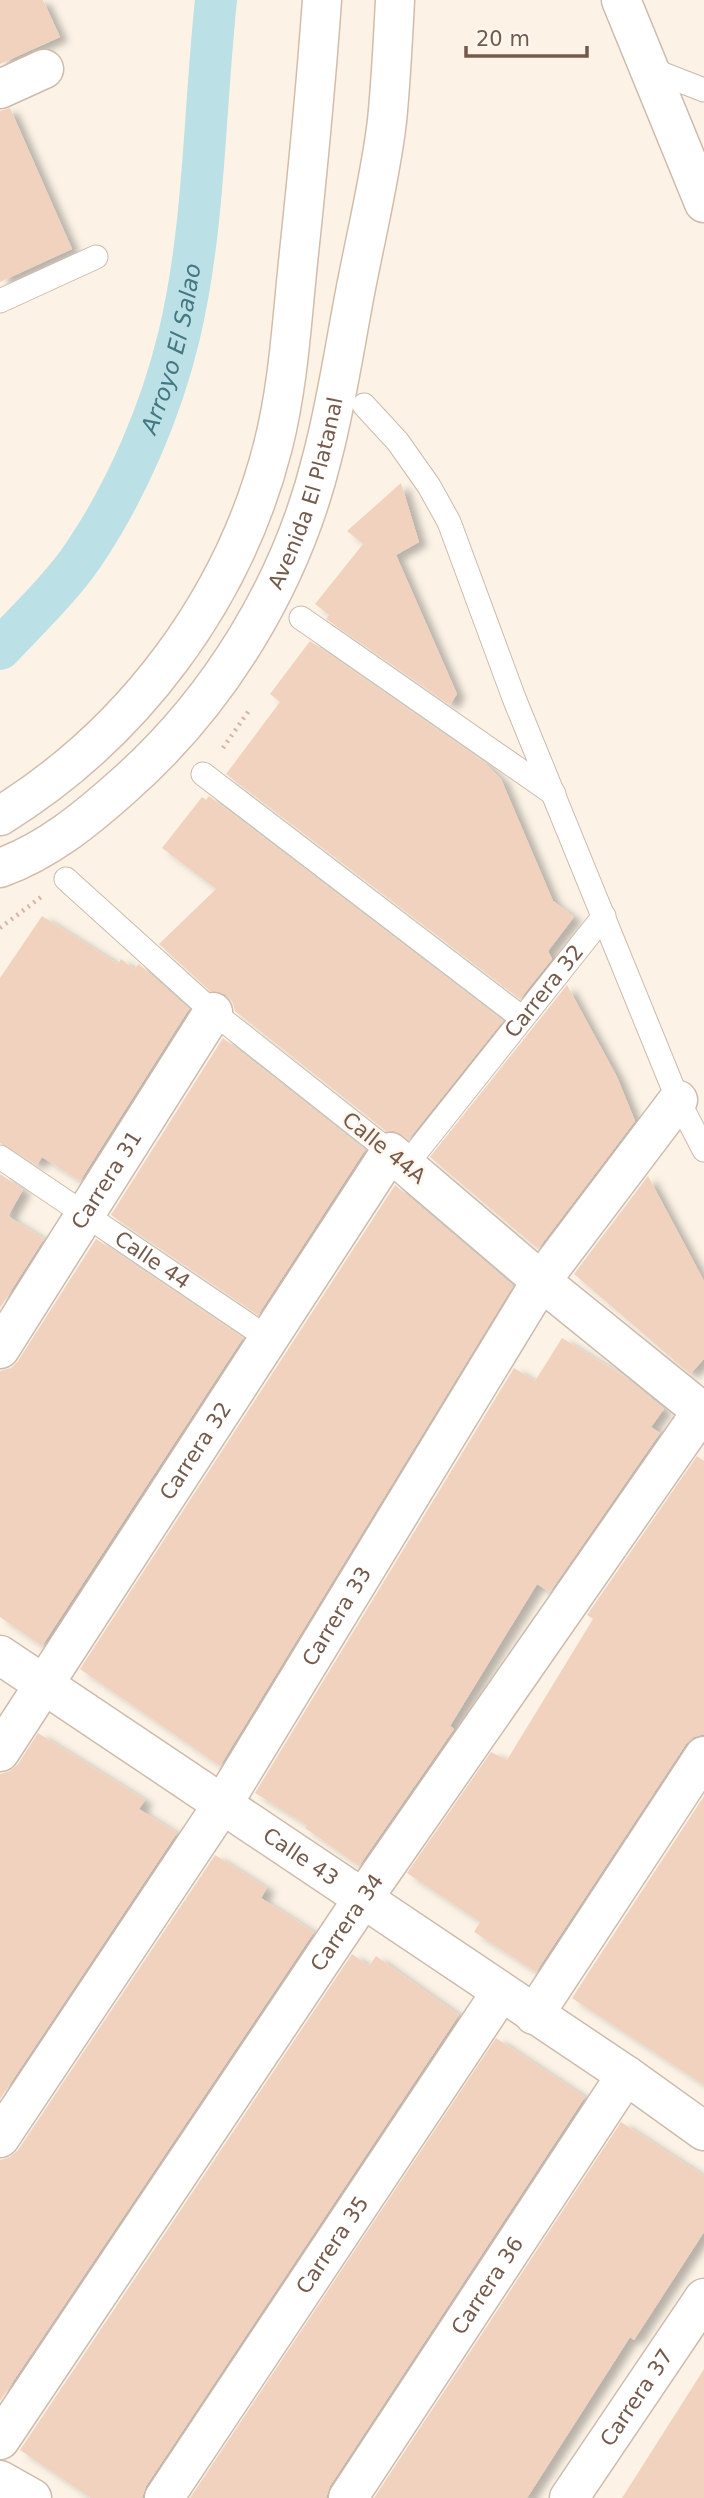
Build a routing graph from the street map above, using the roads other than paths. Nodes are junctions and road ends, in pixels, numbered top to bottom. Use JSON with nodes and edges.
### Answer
{"nodes":[{"id":1,"x":322,"y":0,"type":"edge"},
{"id":2,"x":396,"y":0,"type":"edge"},
{"id":3,"x":621,"y":0,"type":"edge"},
{"id":4,"x":44,"y":69,"type":"dead end"},
{"id":5,"x":650,"y":69,"type":"junction"},
{"id":6,"x":701,"y":83,"type":"edge"},
{"id":7,"x":0,"y":89,"type":"edge"},
{"id":8,"x":704,"y":203,"type":"edge"},
{"id":9,"x":96,"y":257,"type":"dead end"},
{"id":10,"x":0,"y":301,"type":"edge"},
{"id":11,"x":364,"y":405,"type":"dead end"},
{"id":12,"x":301,"y":618,"type":"dead end"},
{"id":13,"x":203,"y":774,"type":"dead end"},
{"id":14,"x":554,"y":793,"type":"junction"},
{"id":15,"x":0,"y":816,"type":"edge"},
{"id":16,"x":0,"y":868,"type":"edge"},
{"id":17,"x":66,"y":879,"type":"dead end"},
{"id":18,"x":604,"y":916,"type":"junction"},
{"id":19,"x":214,"y":1012,"type":"junction"},
{"id":20,"x":522,"y":1018,"type":"junction"},
{"id":21,"x":678,"y":1100,"type":"junction"},
{"id":22,"x":704,"y":1150,"type":"edge"},
{"id":23,"x":0,"y":1157,"type":"edge"},
{"id":24,"x":398,"y":1158,"type":"junction"},
{"id":25,"x":87,"y":1216,"type":"junction"},
{"id":26,"x":541,"y":1281,"type":"junction"},
{"id":27,"x":269,"y":1339,"type":"junction"},
{"id":28,"x":0,"y":1349,"type":"edge"},
{"id":29,"x":703,"y":1412,"type":"edge"},
{"id":30,"x":0,"y":1655,"type":"edge"},
{"id":31,"x":46,"y":1685,"type":"junction"},
{"id":32,"x":0,"y":1752,"type":"edge"},
{"id":33,"x":704,"y":1756,"type":"edge"},
{"id":34,"x":222,"y":1805,"type":"junction"},
{"id":35,"x":362,"y":1900,"type":"junction"},
{"id":36,"x":501,"y":1992,"type":"junction"},
{"id":37,"x":534,"y":2015,"type":"junction"},
{"id":38,"x":626,"y":2075,"type":"junction"},
{"id":39,"x":701,"y":2123,"type":"edge"},
{"id":40,"x":0,"y":2138,"type":"edge"},
{"id":41,"x":704,"y":2298,"type":"edge"},
{"id":42,"x":0,"y":2440,"type":"edge"},
{"id":43,"x":0,"y":2480,"type":"edge"},
{"id":44,"x":32,"y":2498,"type":"edge"},
{"id":45,"x":164,"y":2498,"type":"edge"},
{"id":46,"x":348,"y":2498,"type":"edge"},
{"id":47,"x":569,"y":2498,"type":"edge"}],
"edges":[{"from":1,"to":15,"type":"street","name":"Avenida El Platanal"},
{"from":2,"to":16,"type":"street","name":"Avenida El Platanal"},
{"from":3,"to":5,"type":"street"},
{"from":4,"to":7,"type":"street"},
{"from":5,"to":6,"type":"lane"},
{"from":5,"to":8,"type":"street"},
{"from":9,"to":10,"type":"lane"},
{"from":11,"to":14,"type":"lane"},
{"from":12,"to":14,"type":"lane"},
{"from":13,"to":20,"type":"lane"},
{"from":14,"to":18,"type":"lane"},
{"from":17,"to":19,"type":"lane","name":"Calle 44A"},
{"from":18,"to":20,"type":"lane","name":"Carrera 32"},
{"from":18,"to":21,"type":"lane"},
{"from":19,"to":24,"type":"lane","name":"Calle 44A"},
{"from":19,"to":25,"type":"street","name":"Carrera 31"},
{"from":20,"to":24,"type":"lane","name":"Carrera 32"},
{"from":21,"to":22,"type":"lane"},
{"from":21,"to":26,"type":"street","name":"Carrera 33"},
{"from":23,"to":25,"type":"lane","name":"Calle 44"},
{"from":24,"to":26,"type":"street","name":"Calle 44A"},
{"from":24,"to":27,"type":"street","name":"Carrera 32"},
{"from":25,"to":27,"type":"lane","name":"Calle 44"},
{"from":25,"to":28,"type":"street","name":"Carrera 31"},
{"from":26,"to":29,"type":"street","name":"Calle 44A"},
{"from":26,"to":34,"type":"street","name":"Carrera 33"},
{"from":27,"to":31,"type":"street","name":"Carrera 32"},
{"from":29,"to":35,"type":"street","name":"Carrera 34"},
{"from":30,"to":31,"type":"street","name":"Calle 43"},
{"from":31,"to":32,"type":"street","name":"Carrera 32"},
{"from":31,"to":34,"type":"street","name":"Calle 43"},
{"from":33,"to":37,"type":"street"},
{"from":34,"to":35,"type":"street","name":"Calle 43"},
{"from":34,"to":40,"type":"street","name":"Carrera 33"},
{"from":35,"to":36,"type":"street","name":"Calle 43"},
{"from":35,"to":42,"type":"street","name":"Carrera 34"},
{"from":36,"to":37,"type":"street","name":"Calle 43"},
{"from":36,"to":45,"type":"street","name":"Carrera 35"},
{"from":37,"to":38,"type":"street","name":"Calle 43"},
{"from":38,"to":39,"type":"street","name":"Calle 43"},
{"from":38,"to":46,"type":"street","name":"Carrera 36"},
{"from":41,"to":47,"type":"street","name":"Carrera 37"},
{"from":43,"to":44,"type":"street"}]}
